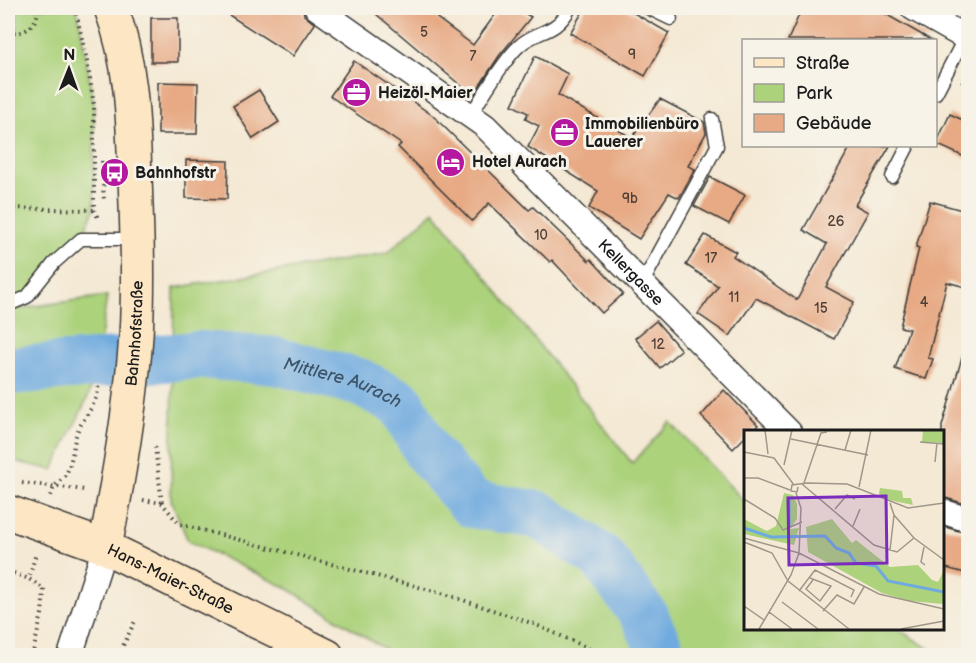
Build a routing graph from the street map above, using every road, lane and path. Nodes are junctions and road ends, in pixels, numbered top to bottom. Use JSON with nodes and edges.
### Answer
{"nodes":[{"id":1,"x":38,"y":8,"type":"edge"},
{"id":2,"x":75,"y":8,"type":"edge"},
{"id":3,"x":111,"y":8,"type":"edge"},
{"id":4,"x":317,"y":8,"type":"edge"},
{"id":5,"x":570,"y":8,"type":"edge"},
{"id":6,"x":648,"y":8,"type":"edge"},
{"id":7,"x":913,"y":8,"type":"edge"},
{"id":8,"x":671,"y":19,"type":"dead end"},
{"id":9,"x":8,"y":33,"type":"edge"},
{"id":10,"x":967,"y":38,"type":"edge"},
{"id":11,"x":937,"y":91,"type":"edge"},
{"id":12,"x":470,"y":116,"type":"junction"},
{"id":13,"x":712,"y":119,"type":"dead end"},
{"id":14,"x":907,"y":147,"type":"edge"},
{"id":15,"x":103,"y":156,"type":"dead end"},
{"id":16,"x":892,"y":177,"type":"dead end"},
{"id":17,"x":8,"y":208,"type":"edge"},
{"id":18,"x":122,"y":238,"type":"junction"},
{"id":19,"x":642,"y":284,"type":"junction"},
{"id":20,"x":8,"y":305,"type":"edge"},
{"id":21,"x":112,"y":404,"type":"junction"},
{"id":22,"x":787,"y":430,"type":"edge"},
{"id":23,"x":155,"y":445,"type":"dead end"},
{"id":24,"x":54,"y":484,"type":"junction"},
{"id":25,"x":115,"y":495,"type":"junction"},
{"id":26,"x":12,"y":497,"type":"edge"},
{"id":27,"x":162,"y":503,"type":"junction"},
{"id":28,"x":943,"y":511,"type":"edge"},
{"id":29,"x":969,"y":520,"type":"edge"},
{"id":30,"x":44,"y":525,"type":"junction"},
{"id":31,"x":105,"y":547,"type":"junction"},
{"id":32,"x":8,"y":571,"type":"edge"},
{"id":33,"x":29,"y":579,"type":"junction"},
{"id":34,"x":135,"y":621,"type":"dead end"},
{"id":35,"x":32,"y":656,"type":"edge"},
{"id":36,"x":70,"y":656,"type":"edge"},
{"id":37,"x":118,"y":656,"type":"edge"},
{"id":38,"x":327,"y":656,"type":"edge"},
{"id":39,"x":606,"y":656,"type":"edge"}],
"edges":[{"from":1,"to":9,"type":"path"},
{"from":2,"to":17,"type":"path"},
{"from":3,"to":18,"type":"street","name":"Bahnhofstraße"},
{"from":4,"to":12,"type":"street","name":"Kellergasse"},
{"from":5,"to":12,"type":"lane"},
{"from":6,"to":8,"type":"lane"},
{"from":7,"to":10,"type":"street"},
{"from":10,"to":11,"type":"lane"},
{"from":12,"to":19,"type":"street","name":"Kellergasse"},
{"from":13,"to":19,"type":"lane"},
{"from":14,"to":16,"type":"lane"},
{"from":15,"to":18,"type":"path"},
{"from":18,"to":20,"type":"lane"},
{"from":18,"to":21,"type":"street","name":"Bahnhofstraße"},
{"from":19,"to":22,"type":"street","name":"Kellergasse"},
{"from":21,"to":24,"type":"path"},
{"from":21,"to":25,"type":"street","name":"Bahnhofstraße"},
{"from":23,"to":27,"type":"path"},
{"from":24,"to":26,"type":"path"},
{"from":24,"to":30,"type":"path"},
{"from":25,"to":27,"type":"path"},
{"from":25,"to":31,"type":"street","name":"Bahnhofstraße"},
{"from":26,"to":30,"type":"street","name":"Hans-Maier-Straße"},
{"from":27,"to":39,"type":"path"},
{"from":28,"to":29,"type":"street"},
{"from":30,"to":31,"type":"street","name":"Hans-Maier-Straße"},
{"from":30,"to":33,"type":"path"},
{"from":31,"to":36,"type":"street","name":"Bahnhofstraße"},
{"from":31,"to":38,"type":"street","name":"Hans-Maier-Straße"},
{"from":32,"to":33,"type":"path"},
{"from":33,"to":35,"type":"path"},
{"from":34,"to":37,"type":"path"}]}
